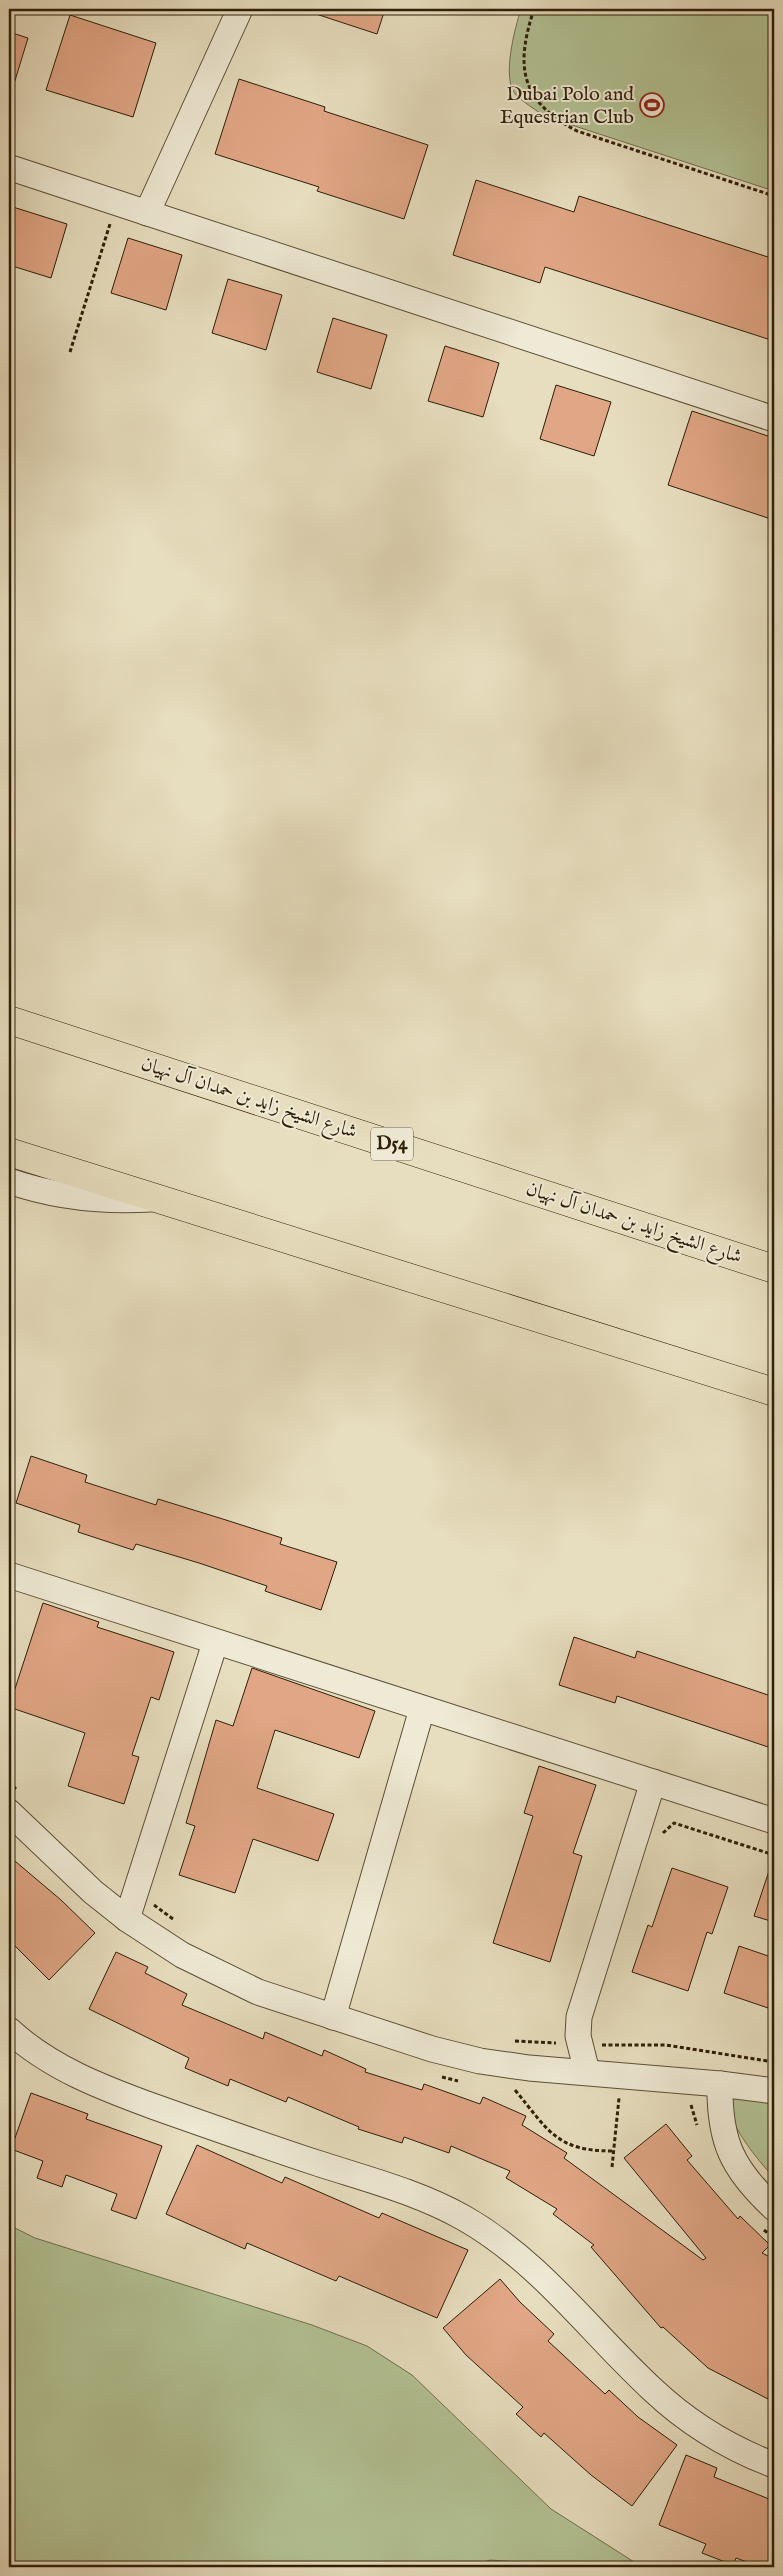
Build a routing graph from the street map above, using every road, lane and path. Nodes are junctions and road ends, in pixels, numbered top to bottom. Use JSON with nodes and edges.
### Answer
{"nodes":[{"id":1,"x":240,"y":9,"type":"edge"},
{"id":2,"x":534,"y":9,"type":"edge"},
{"id":3,"x":11,"y":168,"type":"dead end"},
{"id":4,"x":774,"y":196,"type":"edge"},
{"id":5,"x":117,"y":202,"type":"junction"},
{"id":6,"x":147,"y":212,"type":"junction"},
{"id":7,"x":70,"y":352,"type":"dead end"},
{"id":8,"x":774,"y":419,"type":"edge"},
{"id":9,"x":9,"y":1020,"type":"edge"},
{"id":10,"x":9,"y":1152,"type":"edge"},
{"id":11,"x":9,"y":1181,"type":"edge"},
{"id":12,"x":156,"y":1199,"type":"junction"},
{"id":13,"x":774,"y":1269,"type":"edge"},
{"id":14,"x":774,"y":1392,"type":"edge"},
{"id":15,"x":9,"y":1575,"type":"edge"},
{"id":16,"x":215,"y":1642,"type":"junction"},
{"id":17,"x":422,"y":1709,"type":"junction"},
{"id":18,"x":653,"y":1782,"type":"junction"},
{"id":19,"x":9,"y":1812,"type":"edge"},
{"id":20,"x":774,"y":1821,"type":"edge"},
{"id":21,"x":660,"y":1840,"type":"dead end"},
{"id":22,"x":774,"y":1856,"type":"edge"},
{"id":23,"x":127,"y":1919,"type":"junction"},
{"id":24,"x":333,"y":2018,"type":"junction"},
{"id":25,"x":9,"y":2030,"type":"edge"},
{"id":26,"x":600,"y":2036,"type":"dead end"},
{"id":27,"x":603,"y":2045,"type":"dead end"},
{"id":28,"x":587,"y":2072,"type":"junction"},
{"id":29,"x":720,"y":2084,"type":"junction"},
{"id":30,"x":515,"y":2090,"type":"dead end"},
{"id":31,"x":774,"y":2092,"type":"edge"},
{"id":32,"x":619,"y":2097,"type":"dead end"},
{"id":33,"x":613,"y":2151,"type":"junction"},
{"id":34,"x":612,"y":2167,"type":"dead end"},
{"id":35,"x":774,"y":2208,"type":"edge"},
{"id":36,"x":774,"y":2466,"type":"edge"}],
"edges":[{"from":1,"to":6,"type":"street"},
{"from":2,"to":4,"type":"path"},
{"from":3,"to":5,"type":"street"},
{"from":5,"to":6,"type":"street"},
{"from":5,"to":7,"type":"path"},
{"from":6,"to":8,"type":"street"},
{"from":9,"to":13,"type":"main road","name":"شارع الشيخ زايد بن حمدان آل نهيان","number":"D54"},
{"from":10,"to":12,"type":"main road"},
{"from":11,"to":12,"type":"street"},
{"from":12,"to":14,"type":"main road"},
{"from":15,"to":16,"type":"street"},
{"from":16,"to":17,"type":"street"},
{"from":16,"to":23,"type":"street"},
{"from":17,"to":18,"type":"street"},
{"from":17,"to":24,"type":"street"},
{"from":18,"to":20,"type":"street"},
{"from":18,"to":28,"type":"street"},
{"from":19,"to":23,"type":"street"},
{"from":21,"to":22,"type":"path"},
{"from":23,"to":24,"type":"street"},
{"from":24,"to":28,"type":"street"},
{"from":25,"to":36,"type":"street"},
{"from":26,"to":27,"type":"path"},
{"from":28,"to":29,"type":"street"},
{"from":29,"to":31,"type":"street"},
{"from":29,"to":35,"type":"street"},
{"from":30,"to":33,"type":"path"},
{"from":32,"to":33,"type":"path"},
{"from":33,"to":34,"type":"path"}]}
